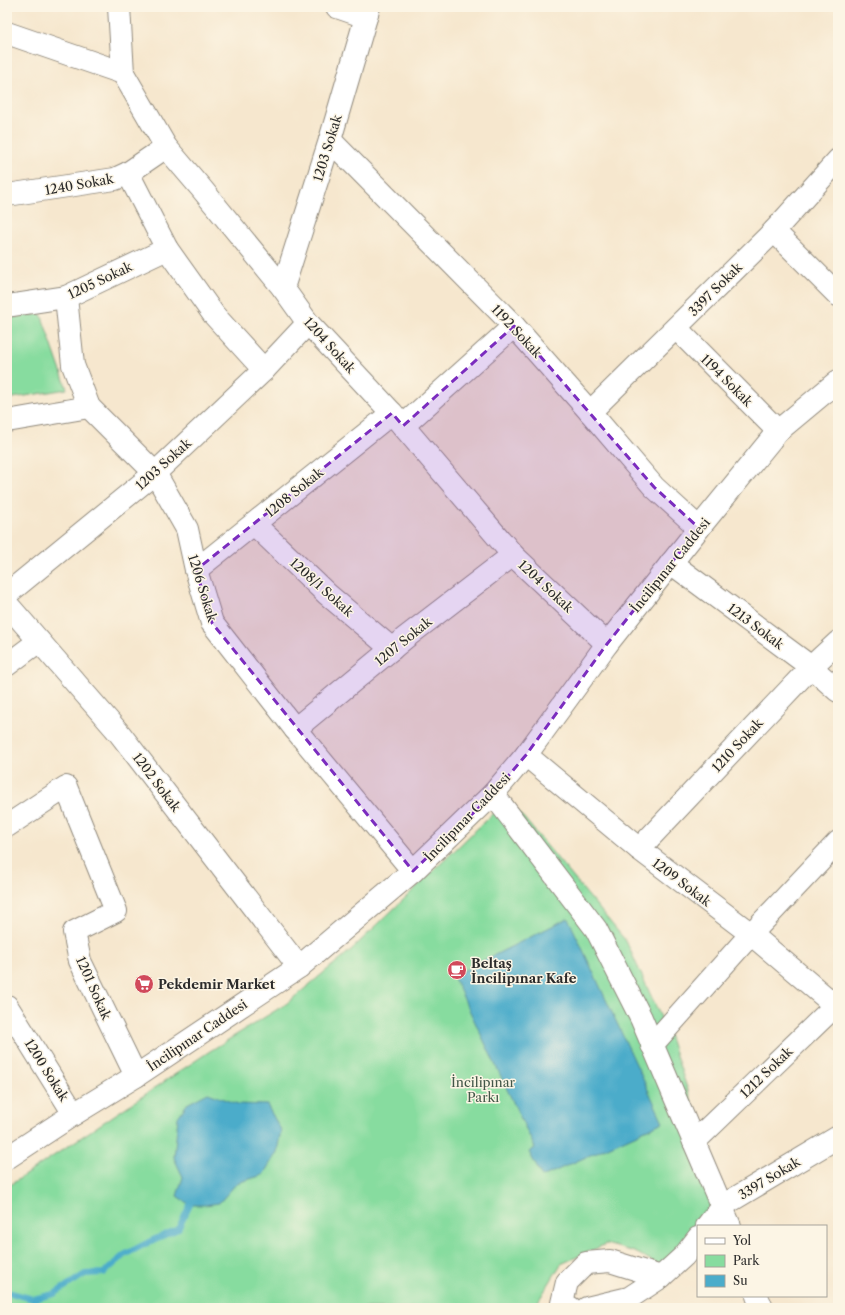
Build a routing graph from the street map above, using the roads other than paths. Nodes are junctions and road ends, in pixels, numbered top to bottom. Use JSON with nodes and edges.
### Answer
{"nodes":[{"id":1,"x":119,"y":7,"type":"edge"},
{"id":2,"x":337,"y":7,"type":"edge"},
{"id":3,"x":367,"y":12,"type":"edge"},
{"id":4,"x":7,"y":33,"type":"edge"},
{"id":5,"x":123,"y":73,"type":"junction"},
{"id":6,"x":330,"y":140,"type":"junction"},
{"id":7,"x":166,"y":147,"type":"junction"},
{"id":8,"x":838,"y":160,"type":"edge"},
{"id":9,"x":128,"y":173,"type":"junction"},
{"id":10,"x":7,"y":196,"type":"edge"},
{"id":11,"x":774,"y":231,"type":"junction"},
{"id":12,"x":167,"y":249,"type":"junction"},
{"id":13,"x":283,"y":288,"type":"junction"},
{"id":14,"x":838,"y":295,"type":"edge"},
{"id":15,"x":66,"y":297,"type":"junction"},
{"id":16,"x":7,"y":306,"type":"edge"},
{"id":17,"x":308,"y":323,"type":"junction"},
{"id":18,"x":514,"y":326,"type":"junction"},
{"id":19,"x":676,"y":328,"type":"junction"},
{"id":20,"x":264,"y":370,"type":"junction"},
{"id":21,"x":838,"y":381,"type":"edge"},
{"id":22,"x":89,"y":407,"type":"junction"},
{"id":23,"x":590,"y":412,"type":"junction"},
{"id":24,"x":398,"y":419,"type":"junction"},
{"id":25,"x":7,"y":421,"type":"edge"},
{"id":26,"x":778,"y":431,"type":"junction"},
{"id":27,"x":155,"y":473,"type":"junction"},
{"id":28,"x":254,"y":524,"type":"junction"},
{"id":29,"x":699,"y":528,"type":"junction"},
{"id":30,"x":513,"y":555,"type":"junction"},
{"id":31,"x":671,"y":563,"type":"junction"},
{"id":32,"x":196,"y":570,"type":"junction"},
{"id":33,"x":7,"y":594,"type":"edge"},
{"id":34,"x":7,"y":604,"type":"edge"},
{"id":35,"x":39,"y":641,"type":"junction"},
{"id":36,"x":838,"y":642,"type":"edge"},
{"id":37,"x":607,"y":644,"type":"junction"},
{"id":38,"x":392,"y":649,"type":"junction"},
{"id":39,"x":7,"y":666,"type":"edge"},
{"id":40,"x":811,"y":667,"type":"junction"},
{"id":41,"x":838,"y":691,"type":"edge"},
{"id":42,"x":295,"y":729,"type":"junction"},
{"id":43,"x":526,"y":755,"type":"junction"},
{"id":44,"x":493,"y":794,"type":"junction"},
{"id":45,"x":7,"y":826,"type":"edge"},
{"id":46,"x":838,"y":842,"type":"edge"},
{"id":47,"x":639,"y":849,"type":"junction"},
{"id":48,"x":413,"y":871,"type":"junction"},
{"id":49,"x":751,"y":934,"type":"junction"},
{"id":50,"x":299,"y":967,"type":"junction"},
{"id":51,"x":837,"y":1005,"type":"edge"},
{"id":52,"x":7,"y":1006,"type":"edge"},
{"id":53,"x":652,"y":1045,"type":"junction"},
{"id":54,"x":136,"y":1076,"type":"junction"},
{"id":55,"x":74,"y":1114,"type":"junction"},
{"id":56,"x":838,"y":1137,"type":"edge"},
{"id":57,"x":694,"y":1142,"type":"junction"},
{"id":58,"x":7,"y":1158,"type":"edge"},
{"id":59,"x":726,"y":1216,"type":"edge"},
{"id":60,"x":709,"y":1225,"type":"edge"},
{"id":61,"x":697,"y":1239,"type":"edge"},
{"id":62,"x":661,"y":1277,"type":"junction"},
{"id":63,"x":757,"y":1297,"type":"edge"},
{"id":64,"x":571,"y":1308,"type":"edge"},
{"id":65,"x":587,"y":1308,"type":"edge"},
{"id":66,"x":762,"y":1308,"type":"edge"}],
"edges":[{"from":1,"to":5,"type":"street","name":"1204 Sokak"},
{"from":2,"to":3,"type":"street"},
{"from":3,"to":6,"type":"street","name":"1203 Sokak"},
{"from":4,"to":5,"type":"street"},
{"from":5,"to":7,"type":"street","name":"1204 Sokak"},
{"from":6,"to":13,"type":"street","name":"1203 Sokak"},
{"from":6,"to":18,"type":"street","name":"1192 Sokak"},
{"from":7,"to":9,"type":"street","name":"1240 Sokak"},
{"from":7,"to":13,"type":"street","name":"1204 Sokak"},
{"from":8,"to":11,"type":"street","name":"3397 Sokak"},
{"from":9,"to":10,"type":"street","name":"1240 Sokak"},
{"from":9,"to":12,"type":"street"},
{"from":11,"to":14,"type":"street"},
{"from":11,"to":19,"type":"street","name":"3397 Sokak"},
{"from":12,"to":15,"type":"street","name":"1205 Sokak"},
{"from":12,"to":20,"type":"street"},
{"from":13,"to":17,"type":"street","name":"1204 Sokak"},
{"from":15,"to":16,"type":"street","name":"1205 Sokak"},
{"from":15,"to":22,"type":"street","name":"1206 Sokak"},
{"from":17,"to":20,"type":"street","name":"1203 Sokak"},
{"from":17,"to":24,"type":"street","name":"1204 Sokak"},
{"from":18,"to":23,"type":"street","name":"1192 Sokak"},
{"from":18,"to":24,"type":"street","name":"1208 Sokak"},
{"from":19,"to":23,"type":"street","name":"3397 Sokak"},
{"from":19,"to":26,"type":"street","name":"1194 Sokak"},
{"from":20,"to":27,"type":"street","name":"1203 Sokak"},
{"from":21,"to":26,"type":"street","name":"İncilipınar Caddesi"},
{"from":22,"to":25,"type":"street"},
{"from":22,"to":27,"type":"street","name":"1206 Sokak"},
{"from":23,"to":29,"type":"street","name":"1192 Sokak"},
{"from":24,"to":28,"type":"street","name":"1208 Sokak"},
{"from":24,"to":30,"type":"street","name":"1204 Sokak"},
{"from":26,"to":29,"type":"street","name":"İncilipınar Caddesi"},
{"from":27,"to":32,"type":"street","name":"1206 Sokak"},
{"from":27,"to":33,"type":"street","name":"1203 Sokak"},
{"from":28,"to":32,"type":"street","name":"1208 Sokak"},
{"from":28,"to":38,"type":"street","name":"1208/1 Sokak"},
{"from":29,"to":31,"type":"street","name":"İncilipınar Caddesi"},
{"from":30,"to":37,"type":"street","name":"1204 Sokak"},
{"from":30,"to":38,"type":"street","name":"1207 Sokak"},
{"from":31,"to":37,"type":"street","name":"İncilipınar Caddesi"},
{"from":31,"to":40,"type":"street","name":"1213 Sokak"},
{"from":32,"to":42,"type":"street","name":"1206 Sokak"},
{"from":34,"to":35,"type":"street","name":"1202 Sokak"},
{"from":35,"to":39,"type":"street"},
{"from":35,"to":50,"type":"street","name":"1202 Sokak"},
{"from":36,"to":40,"type":"street","name":"1210 Sokak"},
{"from":37,"to":43,"type":"street","name":"İncilipınar Caddesi"},
{"from":38,"to":42,"type":"street","name":"1207 Sokak"},
{"from":40,"to":41,"type":"street","name":"1213 Sokak"},
{"from":40,"to":47,"type":"street","name":"1210 Sokak"},
{"from":42,"to":48,"type":"street","name":"1206 Sokak"},
{"from":43,"to":44,"type":"street","name":"İncilipınar Caddesi"},
{"from":43,"to":47,"type":"street","name":"1209 Sokak"},
{"from":44,"to":48,"type":"street","name":"İncilipınar Caddesi"},
{"from":44,"to":53,"type":"street"},
{"from":45,"to":54,"type":"street","name":"1201 Sokak"},
{"from":46,"to":49,"type":"street"},
{"from":47,"to":49,"type":"street","name":"1209 Sokak"},
{"from":48,"to":50,"type":"street","name":"İncilipınar Caddesi"},
{"from":49,"to":51,"type":"street","name":"1209 Sokak"},
{"from":49,"to":53,"type":"street"},
{"from":50,"to":54,"type":"street","name":"İncilipınar Caddesi"},
{"from":51,"to":57,"type":"street","name":"1212 Sokak"},
{"from":52,"to":55,"type":"street","name":"1200 Sokak"},
{"from":53,"to":57,"type":"street"},
{"from":54,"to":55,"type":"street","name":"İncilipınar Caddesi"},
{"from":55,"to":58,"type":"street","name":"İncilipınar Caddesi"},
{"from":56,"to":59,"type":"street","name":"3397 Sokak"},
{"from":57,"to":59,"type":"street"},
{"from":59,"to":60,"type":"street","name":"3397 Sokak"},
{"from":61,"to":62,"type":"street"},
{"from":62,"to":64,"type":"street"},
{"from":62,"to":65,"type":"street"},
{"from":63,"to":66,"type":"street"}]}
